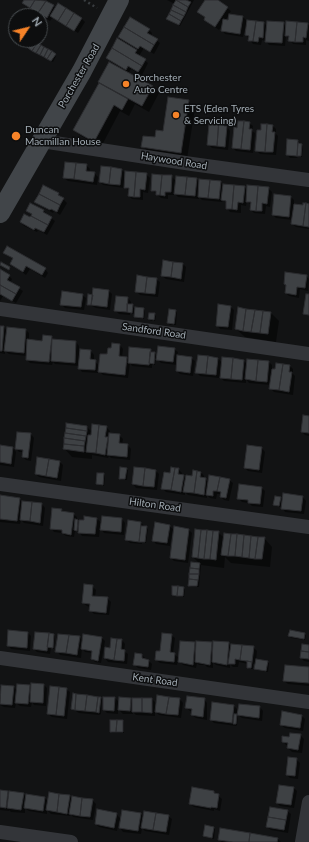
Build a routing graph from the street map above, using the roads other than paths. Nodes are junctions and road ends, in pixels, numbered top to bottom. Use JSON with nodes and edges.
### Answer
{"nodes":[{"id":1,"x":119,"y":0,"type":"edge"},
{"id":2,"x":40,"y":143,"type":"junction"},
{"id":3,"x":309,"y":180,"type":"edge"},
{"id":4,"x":0,"y":213,"type":"edge"},
{"id":5,"x":0,"y":309,"type":"edge"},
{"id":6,"x":309,"y":354,"type":"edge"},
{"id":7,"x":0,"y":484,"type":"edge"},
{"id":8,"x":309,"y":527,"type":"edge"},
{"id":9,"x":0,"y":658,"type":"edge"},
{"id":10,"x":309,"y":702,"type":"edge"},
{"id":11,"x":309,"y":802,"type":"edge"},
{"id":12,"x":0,"y":832,"type":"edge"},
{"id":13,"x":71,"y":842,"type":"edge"},
{"id":14,"x":302,"y":842,"type":"edge"}],
"edges":[{"from":1,"to":2,"type":"street","name":"Porchester Road"},
{"from":2,"to":3,"type":"street","name":"Haywood Road"},
{"from":2,"to":4,"type":"street","name":"Porchester Road"},
{"from":5,"to":6,"type":"street","name":"Sandford Road"},
{"from":7,"to":8,"type":"street","name":"Hilton Road"},
{"from":9,"to":10,"type":"street","name":"Kent Road"},
{"from":11,"to":14,"type":"street"},
{"from":12,"to":13,"type":"street"}]}
